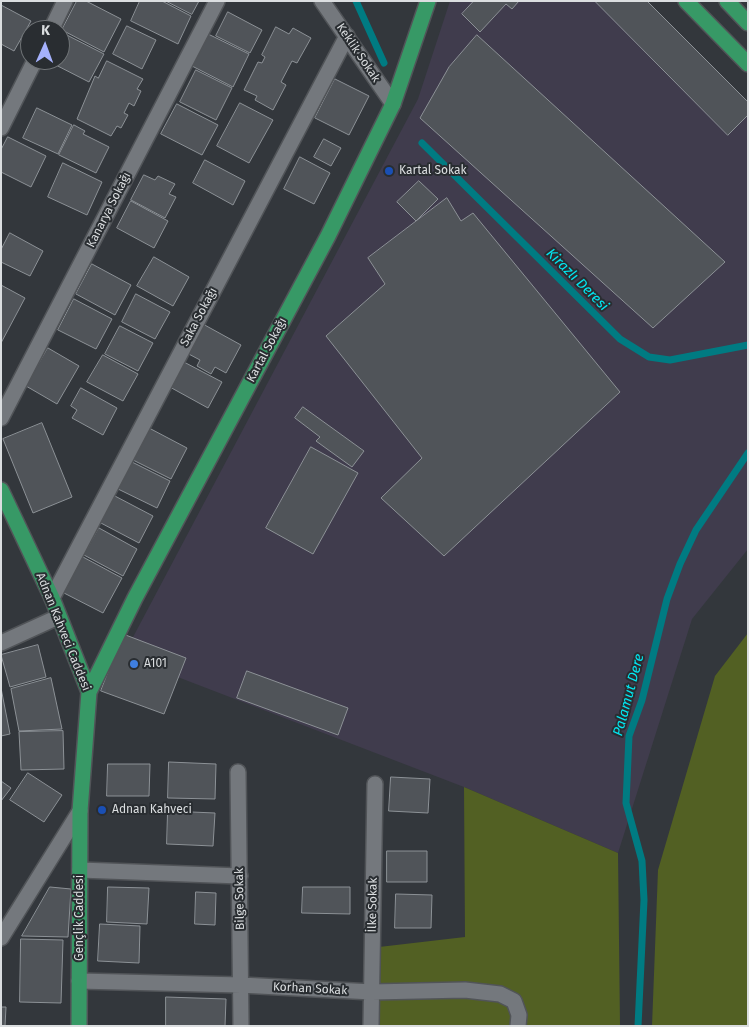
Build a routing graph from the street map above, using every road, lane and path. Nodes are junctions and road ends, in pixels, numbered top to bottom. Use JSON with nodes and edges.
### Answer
{"nodes":[{"id":1,"x":65,"y":1,"type":"edge"},
{"id":2,"x":217,"y":1,"type":"edge"},
{"id":3,"x":322,"y":1,"type":"edge"},
{"id":4,"x":428,"y":1,"type":"edge"},
{"id":5,"x":686,"y":1,"type":"edge"},
{"id":6,"x":727,"y":1,"type":"edge"},
{"id":7,"x":55,"y":20,"type":"edge"},
{"id":8,"x":748,"y":23,"type":"edge"},
{"id":9,"x":347,"y":36,"type":"junction"},
{"id":10,"x":748,"y":64,"type":"edge"},
{"id":11,"x":30,"y":70,"type":"edge"},
{"id":12,"x":393,"y":104,"type":"junction"},
{"id":13,"x":1,"y":128,"type":"edge"},
{"id":14,"x":1,"y":418,"type":"edge"},
{"id":15,"x":1,"y":490,"type":"edge"},
{"id":16,"x":4,"y":507,"type":"edge"},
{"id":17,"x":52,"y":598,"type":"junction"},
{"id":18,"x":58,"y":617,"type":"junction"},
{"id":19,"x":1,"y":643,"type":"edge"},
{"id":20,"x":88,"y":692,"type":"junction"},
{"id":21,"x":238,"y":772,"type":"dead end"},
{"id":22,"x":375,"y":784,"type":"dead end"},
{"id":23,"x":80,"y":811,"type":"junction"},
{"id":24,"x":80,"y":870,"type":"junction"},
{"id":25,"x":240,"y":876,"type":"junction"},
{"id":26,"x":1,"y":938,"type":"edge"},
{"id":27,"x":79,"y":981,"type":"junction"},
{"id":28,"x":241,"y":985,"type":"junction"},
{"id":29,"x":372,"y":992,"type":"junction"},
{"id":30,"x":79,"y":1026,"type":"edge"},
{"id":31,"x":241,"y":1026,"type":"edge"},
{"id":32,"x":371,"y":1026,"type":"edge"},
{"id":33,"x":518,"y":1026,"type":"edge"}],
"edges":[{"from":1,"to":7,"type":"street"},
{"from":2,"to":14,"type":"street","name":"Kanarya Sokağı"},
{"from":3,"to":9,"type":"street","name":"Keklik Sokak"},
{"from":4,"to":12,"type":"main road","name":"Kartal Sokağı"},
{"from":5,"to":10,"type":"main road"},
{"from":6,"to":8,"type":"main road"},
{"from":9,"to":12,"type":"street","name":"Keklik Sokak"},
{"from":9,"to":17,"type":"street","name":"Saka Sokağı"},
{"from":11,"to":13,"type":"street"},
{"from":12,"to":20,"type":"main road","name":"Kartal Sokağı"},
{"from":15,"to":16,"type":"main road","name":"Adnan Kahveci Caddesi"},
{"from":16,"to":17,"type":"main road","name":"Adnan Kahveci Caddesi"},
{"from":17,"to":18,"type":"main road","name":"Adnan Kahveci Caddesi"},
{"from":18,"to":19,"type":"street"},
{"from":18,"to":20,"type":"main road","name":"Adnan Kahveci Caddesi"},
{"from":20,"to":23,"type":"main road","name":"Adnan Kahveci Caddesi"},
{"from":21,"to":25,"type":"street","name":"Bilge Sokak"},
{"from":22,"to":29,"type":"street","name":"İlke Sokak"},
{"from":23,"to":24,"type":"main road","name":"Gençlik Caddesi"},
{"from":23,"to":26,"type":"street","name":"Adnan Kahveci Caddesi"},
{"from":24,"to":25,"type":"street"},
{"from":24,"to":27,"type":"main road","name":"Gençlik Caddesi"},
{"from":25,"to":28,"type":"street","name":"Bilge Sokak"},
{"from":27,"to":28,"type":"street","name":"Korhan Sokak"},
{"from":27,"to":30,"type":"main road","name":"Gençlik Caddesi"},
{"from":28,"to":29,"type":"street","name":"Korhan Sokak"},
{"from":28,"to":31,"type":"street","name":"Bilge Sokak"},
{"from":29,"to":32,"type":"street","name":"İlke Sokak"},
{"from":29,"to":33,"type":"street","name":"Korhan Sokak"}]}
